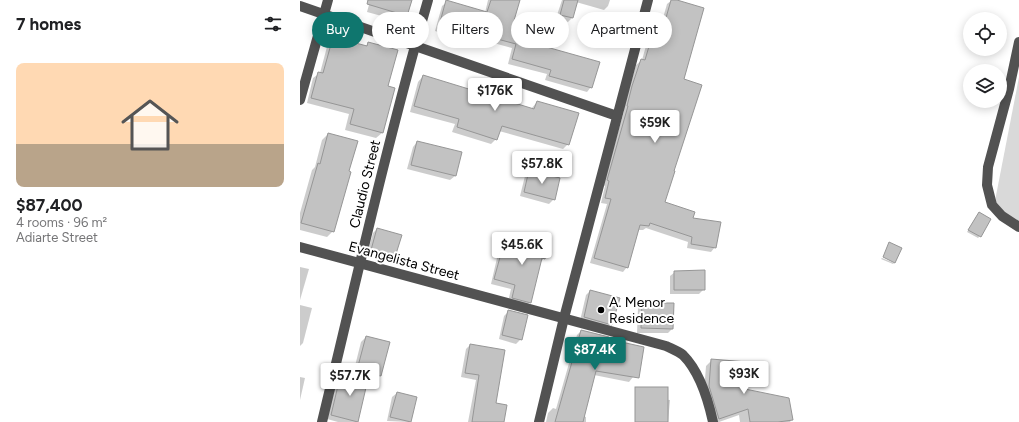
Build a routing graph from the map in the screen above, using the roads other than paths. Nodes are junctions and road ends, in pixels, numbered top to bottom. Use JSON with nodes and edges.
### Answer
{"nodes":[{"id":1,"x":328,"y":0,"type":"edge"},
{"id":2,"x":428,"y":0,"type":"edge"},
{"id":3,"x":648,"y":0,"type":"edge"},
{"id":4,"x":300,"y":6,"type":"edge"},
{"id":5,"x":318,"y":12,"type":"edge"},
{"id":6,"x":325,"y":12,"type":"edge"},
{"id":7,"x":425,"y":12,"type":"edge"},
{"id":8,"x":1019,"y":42,"type":"edge"},
{"id":9,"x":315,"y":48,"type":"edge"},
{"id":10,"x":414,"y":48,"type":"edge"},
{"id":11,"x":421,"y":48,"type":"edge"},
{"id":12,"x":300,"y":100,"type":"edge"},
{"id":13,"x":616,"y":116,"type":"junction"},
{"id":14,"x":1019,"y":227,"type":"edge"},
{"id":15,"x":300,"y":247,"type":"edge"},
{"id":16,"x":360,"y":264,"type":"junction"},
{"id":17,"x":564,"y":318,"type":"junction"},
{"id":18,"x":322,"y":422,"type":"edge"},
{"id":19,"x":539,"y":422,"type":"edge"},
{"id":20,"x":714,"y":422,"type":"edge"}],
"edges":[{"from":1,"to":6,"type":"street"},
{"from":2,"to":7,"type":"street","name":"Claudio Street"},
{"from":3,"to":13,"type":"street"},
{"from":4,"to":5,"type":"street"},
{"from":8,"to":14,"type":"street"},
{"from":9,"to":12,"type":"street"},
{"from":10,"to":16,"type":"street","name":"Claudio Street"},
{"from":11,"to":13,"type":"street"},
{"from":13,"to":17,"type":"street"},
{"from":15,"to":16,"type":"street","name":"Evangelista Street"},
{"from":16,"to":17,"type":"street","name":"Evangelista Street"},
{"from":16,"to":18,"type":"street","name":"Claudio Street"},
{"from":17,"to":19,"type":"street"},
{"from":17,"to":20,"type":"street","name":"Evangelista Street"}]}
